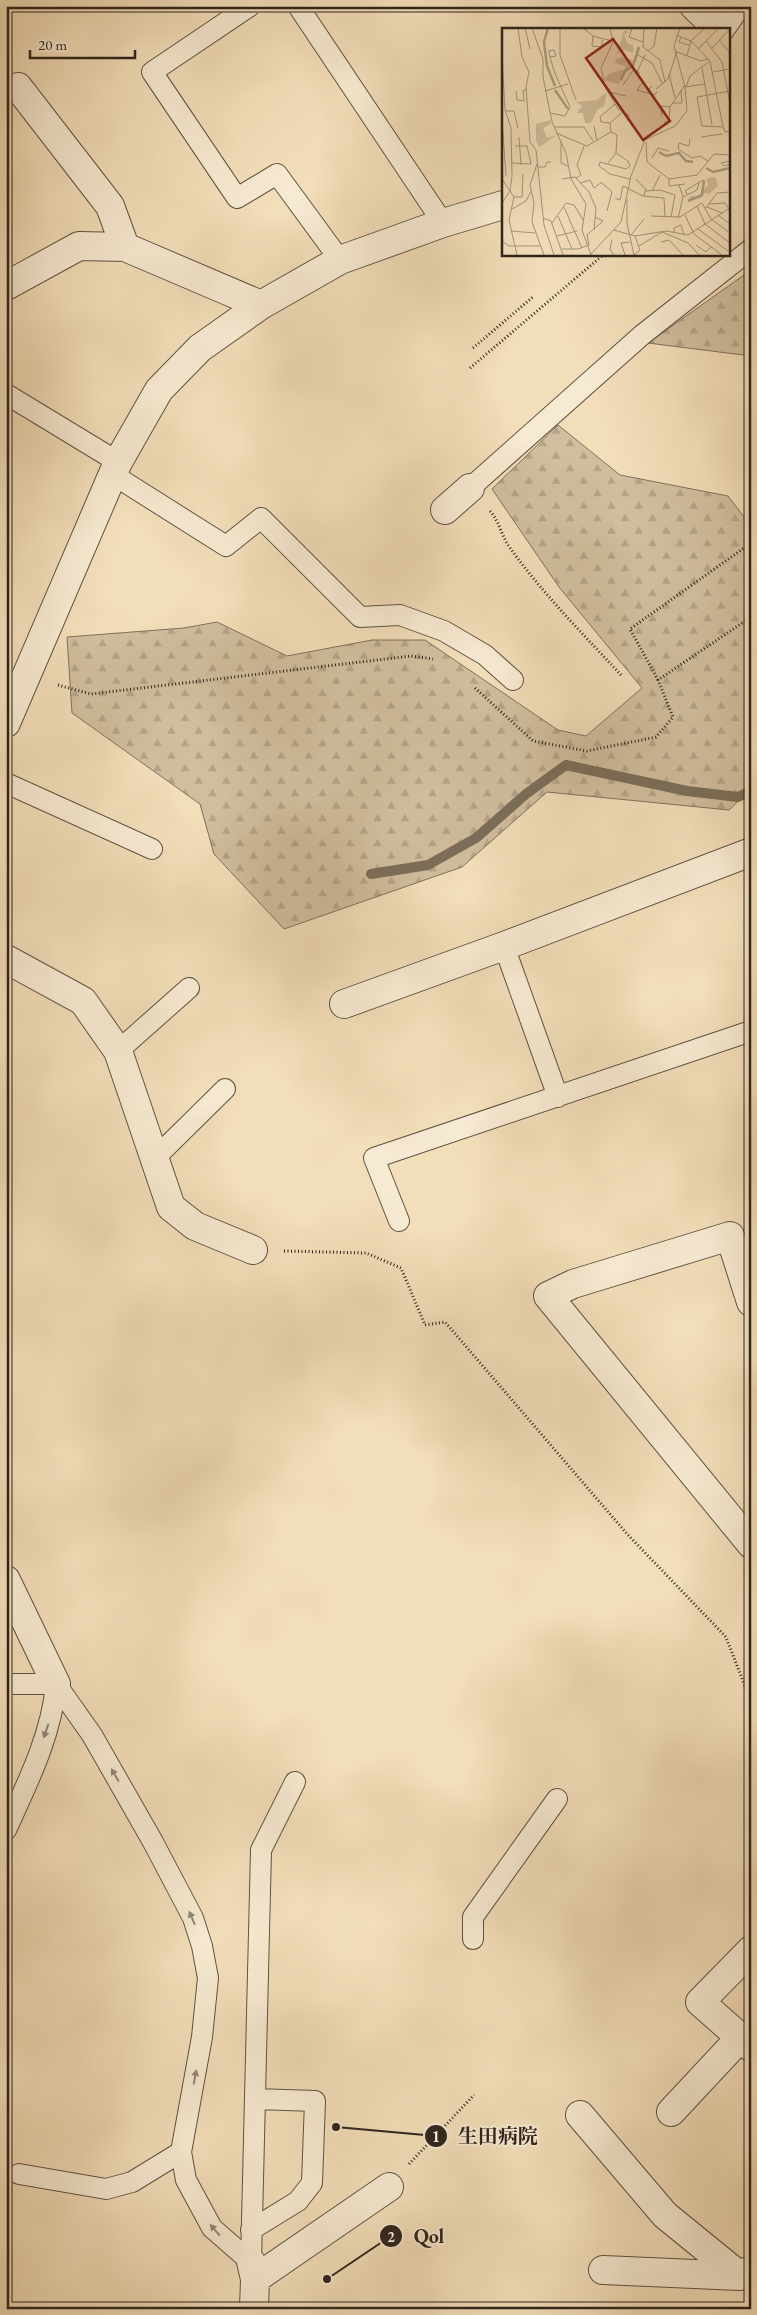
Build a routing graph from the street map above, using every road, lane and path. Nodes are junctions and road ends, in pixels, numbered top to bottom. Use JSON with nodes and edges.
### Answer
{"nodes":[{"id":1,"x":250,"y":6,"type":"edge"},
{"id":2,"x":298,"y":6,"type":"edge"},
{"id":3,"x":694,"y":6,"type":"edge"},
{"id":4,"x":736,"y":6,"type":"edge"},
{"id":5,"x":718,"y":28,"type":"edge"},
{"id":6,"x":720,"y":28,"type":"edge"},
{"id":7,"x":18,"y":87,"type":"dead end"},
{"id":8,"x":502,"y":205,"type":"edge"},
{"id":9,"x":443,"y":223,"type":"junction"},
{"id":10,"x":125,"y":247,"type":"junction"},
{"id":11,"x":751,"y":249,"type":"edge"},
{"id":12,"x":603,"y":256,"type":"dead end"},
{"id":13,"x":340,"y":260,"type":"junction"},
{"id":14,"x":6,"y":286,"type":"edge"},
{"id":15,"x":534,"y":296,"type":"dead end"},
{"id":16,"x":261,"y":305,"type":"junction"},
{"id":17,"x":473,"y":348,"type":"dead end"},
{"id":18,"x":470,"y":368,"type":"dead end"},
{"id":19,"x":6,"y":394,"type":"edge"},
{"id":20,"x":115,"y":468,"type":"junction"},
{"id":21,"x":470,"y":488,"type":"junction"},
{"id":22,"x":445,"y":510,"type":"dead end"},
{"id":23,"x":751,"y":543,"type":"edge"},
{"id":24,"x":751,"y":617,"type":"edge"},
{"id":25,"x":436,"y":660,"type":"dead end"},
{"id":26,"x":27,"y":675,"type":"junction"},
{"id":27,"x":622,"y":676,"type":"dead end"},
{"id":28,"x":513,"y":680,"type":"dead end"},
{"id":29,"x":658,"y":680,"type":"junction"},
{"id":30,"x":473,"y":686,"type":"dead end"},
{"id":31,"x":6,"y":723,"type":"edge"},
{"id":32,"x":6,"y":783,"type":"edge"},
{"id":33,"x":152,"y":849,"type":"dead end"},
{"id":34,"x":751,"y":852,"type":"edge"},
{"id":35,"x":504,"y":946,"type":"junction"},
{"id":36,"x":6,"y":959,"type":"edge"},
{"id":37,"x":189,"y":988,"type":"dead end"},
{"id":38,"x":344,"y":1004,"type":"dead end"},
{"id":39,"x":751,"y":1032,"type":"edge"},
{"id":40,"x":118,"y":1051,"type":"junction"},
{"id":41,"x":225,"y":1089,"type":"dead end"},
{"id":42,"x":558,"y":1097,"type":"junction"},
{"id":43,"x":153,"y":1160,"type":"junction"},
{"id":44,"x":399,"y":1221,"type":"dead end"},
{"id":45,"x":253,"y":1250,"type":"joint"},
{"id":46,"x":751,"y":1302,"type":"edge"},
{"id":47,"x":751,"y":1544,"type":"edge"},
{"id":48,"x":6,"y":1580,"type":"edge"},
{"id":49,"x":6,"y":1684,"type":"edge"},
{"id":50,"x":56,"y":1684,"type":"junction"},
{"id":51,"x":751,"y":1702,"type":"edge"},
{"id":52,"x":295,"y":1782,"type":"dead end"},
{"id":53,"x":557,"y":1799,"type":"dead end"},
{"id":54,"x":6,"y":1830,"type":"edge"},
{"id":55,"x":472,"y":1939,"type":"dead end"},
{"id":56,"x":751,"y":1950,"type":"edge"},
{"id":57,"x":746,"y":2043,"type":"edge"},
{"id":58,"x":474,"y":2095,"type":"dead end"},
{"id":59,"x":256,"y":2099,"type":"junction"},
{"id":60,"x":671,"y":2112,"type":"dead end"},
{"id":61,"x":580,"y":2115,"type":"dead end"},
{"id":62,"x":181,"y":2152,"type":"junction"},
{"id":63,"x":19,"y":2174,"type":"dead end"},
{"id":64,"x":388,"y":2186,"type":"joint"},
{"id":65,"x":251,"y":2230,"type":"junction"},
{"id":66,"x":603,"y":2270,"type":"dead end"},
{"id":67,"x":253,"y":2271,"type":"junction"},
{"id":68,"x":746,"y":2272,"type":"edge"},
{"id":69,"x":254,"y":2309,"type":"edge"}],
"edges":[{"from":1,"to":13,"type":"lane"},
{"from":2,"to":9,"type":"lane"},
{"from":3,"to":5,"type":"street"},
{"from":4,"to":6,"type":"street"},
{"from":7,"to":10,"type":"street"},
{"from":8,"to":9,"type":"street"},
{"from":9,"to":13,"type":"street"},
{"from":10,"to":14,"type":"street"},
{"from":10,"to":16,"type":"street"},
{"from":11,"to":21,"type":"lane"},
{"from":12,"to":18,"type":"path"},
{"from":13,"to":16,"type":"street"},
{"from":15,"to":17,"type":"path"},
{"from":16,"to":20,"type":"street"},
{"from":19,"to":20,"type":"lane"},
{"from":20,"to":26,"type":"street"},
{"from":20,"to":28,"type":"lane"},
{"from":21,"to":22,"type":"street"},
{"from":21,"to":27,"type":"path"},
{"from":23,"to":29,"type":"path"},
{"from":24,"to":29,"type":"path"},
{"from":25,"to":26,"type":"path"},
{"from":26,"to":31,"type":"street"},
{"from":29,"to":30,"type":"path"},
{"from":32,"to":33,"type":"lane"},
{"from":34,"to":35,"type":"street"},
{"from":35,"to":38,"type":"street"},
{"from":35,"to":42,"type":"lane"},
{"from":36,"to":40,"type":"street"},
{"from":37,"to":40,"type":"lane"},
{"from":39,"to":42,"type":"lane"},
{"from":40,"to":43,"type":"street"},
{"from":41,"to":43,"type":"lane"},
{"from":42,"to":44,"type":"lane"},
{"from":43,"to":45,"type":"street"},
{"from":45,"to":51,"type":"path"},
{"from":46,"to":47,"type":"street"},
{"from":48,"to":50,"type":"street"},
{"from":49,"to":50,"type":"lane"},
{"from":50,"to":54,"type":"lane","one_way":true},
{"from":62,"to":50,"type":"lane","one_way":true},
{"from":52,"to":59,"type":"lane"},
{"from":53,"to":55,"type":"lane"},
{"from":56,"to":57,"type":"street"},
{"from":57,"to":60,"type":"street"},
{"from":58,"to":64,"type":"path"},
{"from":59,"to":65,"type":"lane"},
{"from":59,"to":65,"type":"lane"},
{"from":61,"to":68,"type":"street"},
{"from":62,"to":63,"type":"lane"},
{"from":67,"to":62,"type":"lane","one_way":true},
{"from":64,"to":67,"type":"street"},
{"from":65,"to":67,"type":"lane"},
{"from":66,"to":68,"type":"street"},
{"from":67,"to":69,"type":"street"}]}
